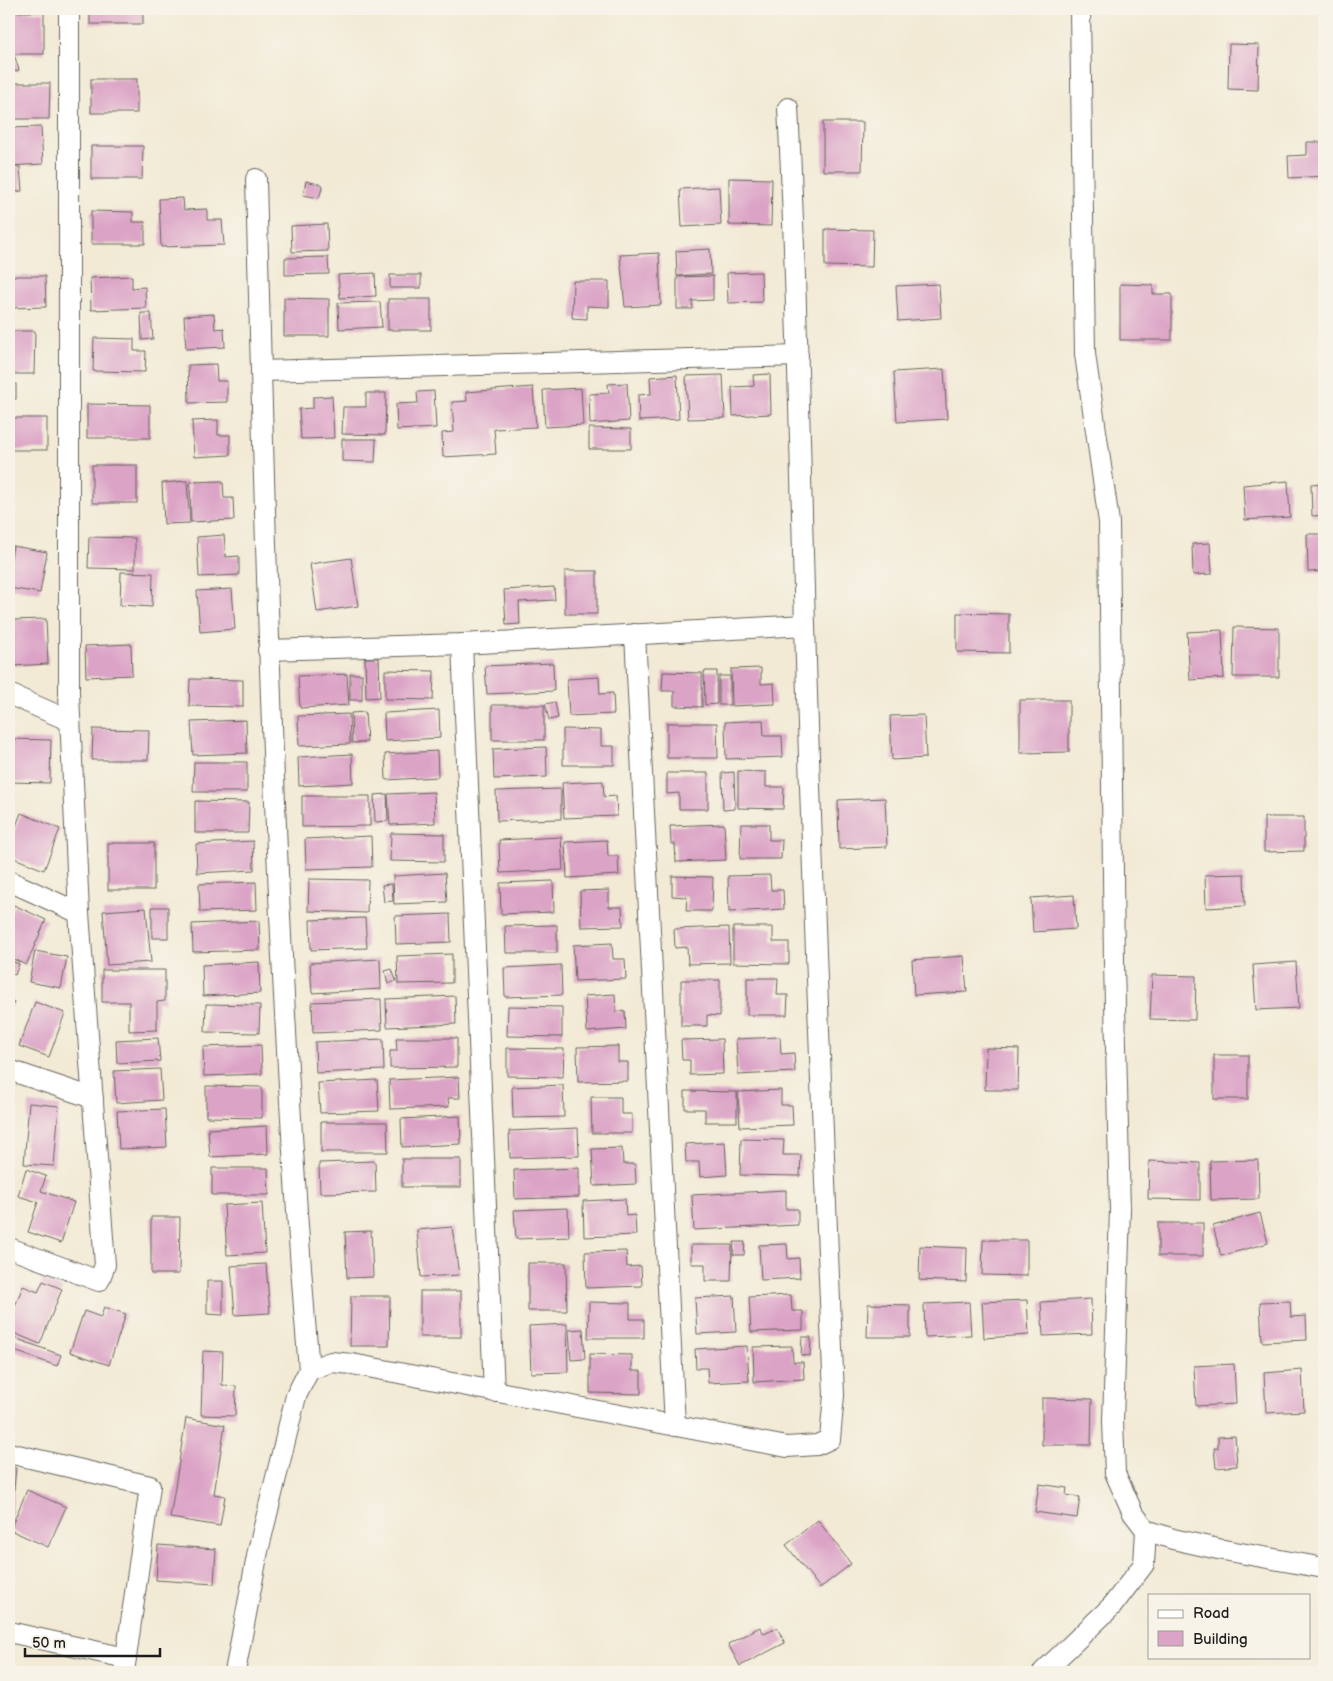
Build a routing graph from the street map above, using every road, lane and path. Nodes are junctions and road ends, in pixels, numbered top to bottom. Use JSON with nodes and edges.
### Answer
{"nodes":[{"id":1,"x":69,"y":9,"type":"edge"},
{"id":2,"x":1080,"y":9,"type":"edge"},
{"id":3,"x":788,"y":108,"type":"dead end"},
{"id":4,"x":256,"y":179,"type":"dead end"},
{"id":5,"x":798,"y":356,"type":"junction"},
{"id":6,"x":261,"y":371,"type":"junction"},
{"id":7,"x":805,"y":625,"type":"junction"},
{"id":8,"x":635,"y":634,"type":"junction"},
{"id":9,"x":462,"y":644,"type":"junction"},
{"id":10,"x":268,"y":650,"type":"junction"},
{"id":11,"x":9,"y":694,"type":"edge"},
{"id":12,"x":70,"y":721,"type":"junction"},
{"id":13,"x":9,"y":881,"type":"edge"},
{"id":14,"x":79,"y":913,"type":"junction"},
{"id":15,"x":9,"y":1070,"type":"edge"},
{"id":16,"x":93,"y":1098,"type":"junction"},
{"id":17,"x":9,"y":1248,"type":"edge"},
{"id":18,"x":308,"y":1370,"type":"junction"},
{"id":19,"x":494,"y":1392,"type":"junction"},
{"id":20,"x":675,"y":1426,"type":"junction"},
{"id":21,"x":9,"y":1453,"type":"edge"},
{"id":22,"x":1146,"y":1530,"type":"junction"},
{"id":23,"x":1324,"y":1568,"type":"edge"},
{"id":24,"x":9,"y":1632,"type":"edge"},
{"id":25,"x":125,"y":1665,"type":"edge"},
{"id":26,"x":235,"y":1672,"type":"edge"},
{"id":27,"x":1044,"y":1672,"type":"edge"}],
"edges":[{"from":1,"to":12,"type":"street"},
{"from":2,"to":22,"type":"street"},
{"from":3,"to":5,"type":"street"},
{"from":4,"to":6,"type":"street"},
{"from":5,"to":6,"type":"street"},
{"from":5,"to":7,"type":"street"},
{"from":6,"to":10,"type":"street"},
{"from":7,"to":8,"type":"street"},
{"from":7,"to":20,"type":"street"},
{"from":8,"to":9,"type":"street"},
{"from":8,"to":20,"type":"street"},
{"from":9,"to":10,"type":"street"},
{"from":9,"to":19,"type":"street"},
{"from":10,"to":18,"type":"street"},
{"from":11,"to":12,"type":"street"},
{"from":12,"to":14,"type":"street"},
{"from":13,"to":14,"type":"street"},
{"from":14,"to":16,"type":"street"},
{"from":15,"to":16,"type":"street"},
{"from":16,"to":17,"type":"street"},
{"from":18,"to":19,"type":"street"},
{"from":18,"to":26,"type":"street"},
{"from":19,"to":20,"type":"street"},
{"from":21,"to":25,"type":"street"},
{"from":22,"to":23,"type":"street"},
{"from":22,"to":27,"type":"street"},
{"from":24,"to":25,"type":"street"}]}
